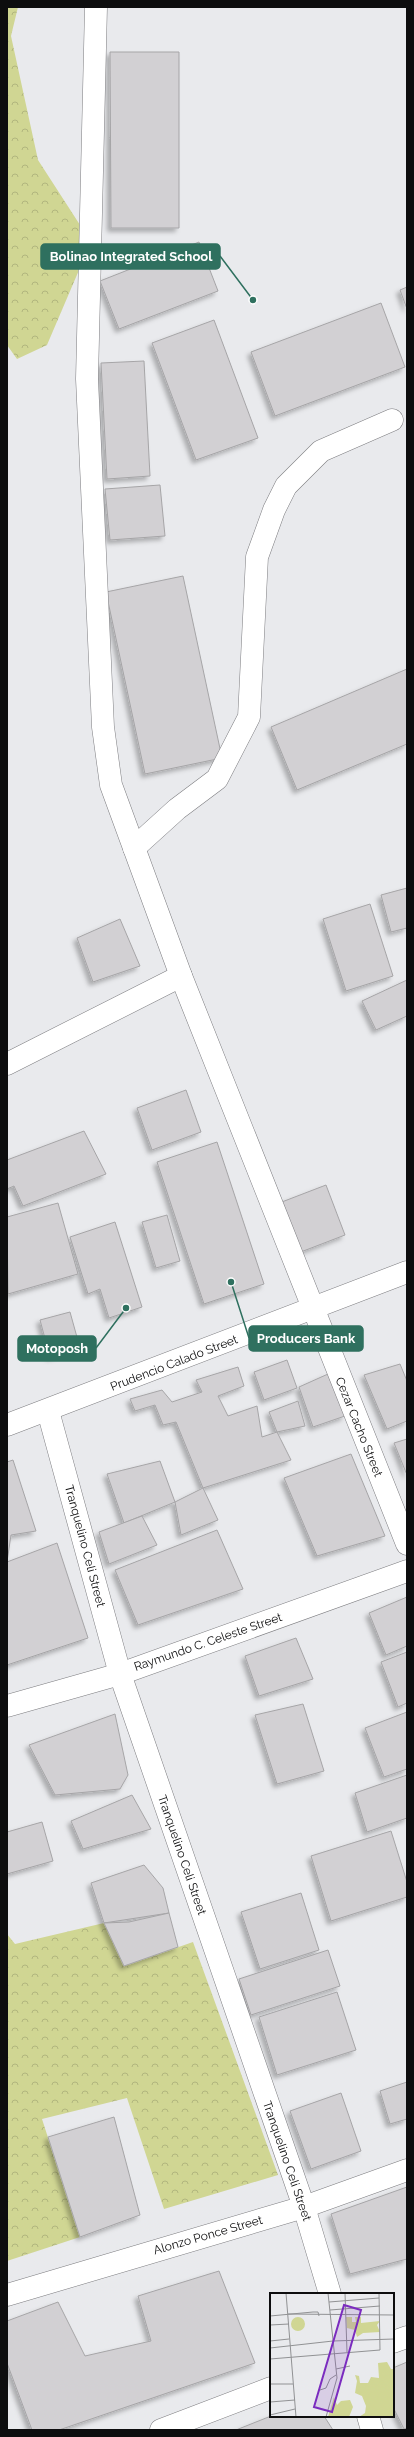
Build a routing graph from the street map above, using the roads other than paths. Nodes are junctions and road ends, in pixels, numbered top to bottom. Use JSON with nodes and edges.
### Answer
{"nodes":[{"id":1,"x":96,"y":7,"type":"edge"},
{"id":2,"x":392,"y":420,"type":"dead end"},
{"id":3,"x":134,"y":848,"type":"junction"},
{"id":4,"x":181,"y":976,"type":"junction"},
{"id":5,"x":7,"y":1064,"type":"edge"},
{"id":6,"x":407,"y":1272,"type":"edge"},
{"id":7,"x":312,"y":1309,"type":"junction"},
{"id":8,"x":48,"y":1411,"type":"junction"},
{"id":9,"x":7,"y":1425,"type":"edge"},
{"id":10,"x":407,"y":1544,"type":"edge"},
{"id":11,"x":407,"y":1571,"type":"edge"},
{"id":12,"x":120,"y":1674,"type":"junction"},
{"id":13,"x":7,"y":1706,"type":"edge"},
{"id":14,"x":407,"y":2170,"type":"edge"},
{"id":15,"x":304,"y":2207,"type":"junction"},
{"id":16,"x":330,"y":2293,"type":"edge"},
{"id":17,"x":7,"y":2295,"type":"edge"},
{"id":18,"x":407,"y":2336,"type":"edge"},
{"id":19,"x":394,"y":2342,"type":"edge"},
{"id":20,"x":270,"y":2388,"type":"edge"},
{"id":21,"x":368,"y":2417,"type":"edge"},
{"id":22,"x":162,"y":2430,"type":"edge"},
{"id":23,"x":372,"y":2430,"type":"edge"}],
"edges":[{"from":1,"to":3,"type":"street","name":"Cezar Cacho Street"},
{"from":2,"to":3,"type":"street"},
{"from":3,"to":4,"type":"street","name":"Cezar Cacho Street"},
{"from":4,"to":5,"type":"street"},
{"from":4,"to":7,"type":"street","name":"Cezar Cacho Street"},
{"from":6,"to":7,"type":"street","name":"Prudencio Calado Street"},
{"from":7,"to":8,"type":"street","name":"Prudencio Calado Street"},
{"from":7,"to":10,"type":"street","name":"Cezar Cacho Street"},
{"from":8,"to":9,"type":"street","name":"Prudencio Calado Street"},
{"from":8,"to":12,"type":"street","name":"Tranquelino Celi Street"},
{"from":11,"to":12,"type":"street","name":"Raymundo C. Celeste Street"},
{"from":12,"to":13,"type":"street","name":"Raymundo C. Celeste Street"},
{"from":12,"to":15,"type":"street","name":"Tranquelino Celi Street"},
{"from":14,"to":15,"type":"street","name":"Alonzo Ponce Street"},
{"from":15,"to":16,"type":"street","name":"Tranquelino Celi Street"},
{"from":15,"to":17,"type":"street","name":"Alonzo Ponce Street"},
{"from":18,"to":19,"type":"street"},
{"from":20,"to":22,"type":"street"},
{"from":21,"to":23,"type":"street"}]}
